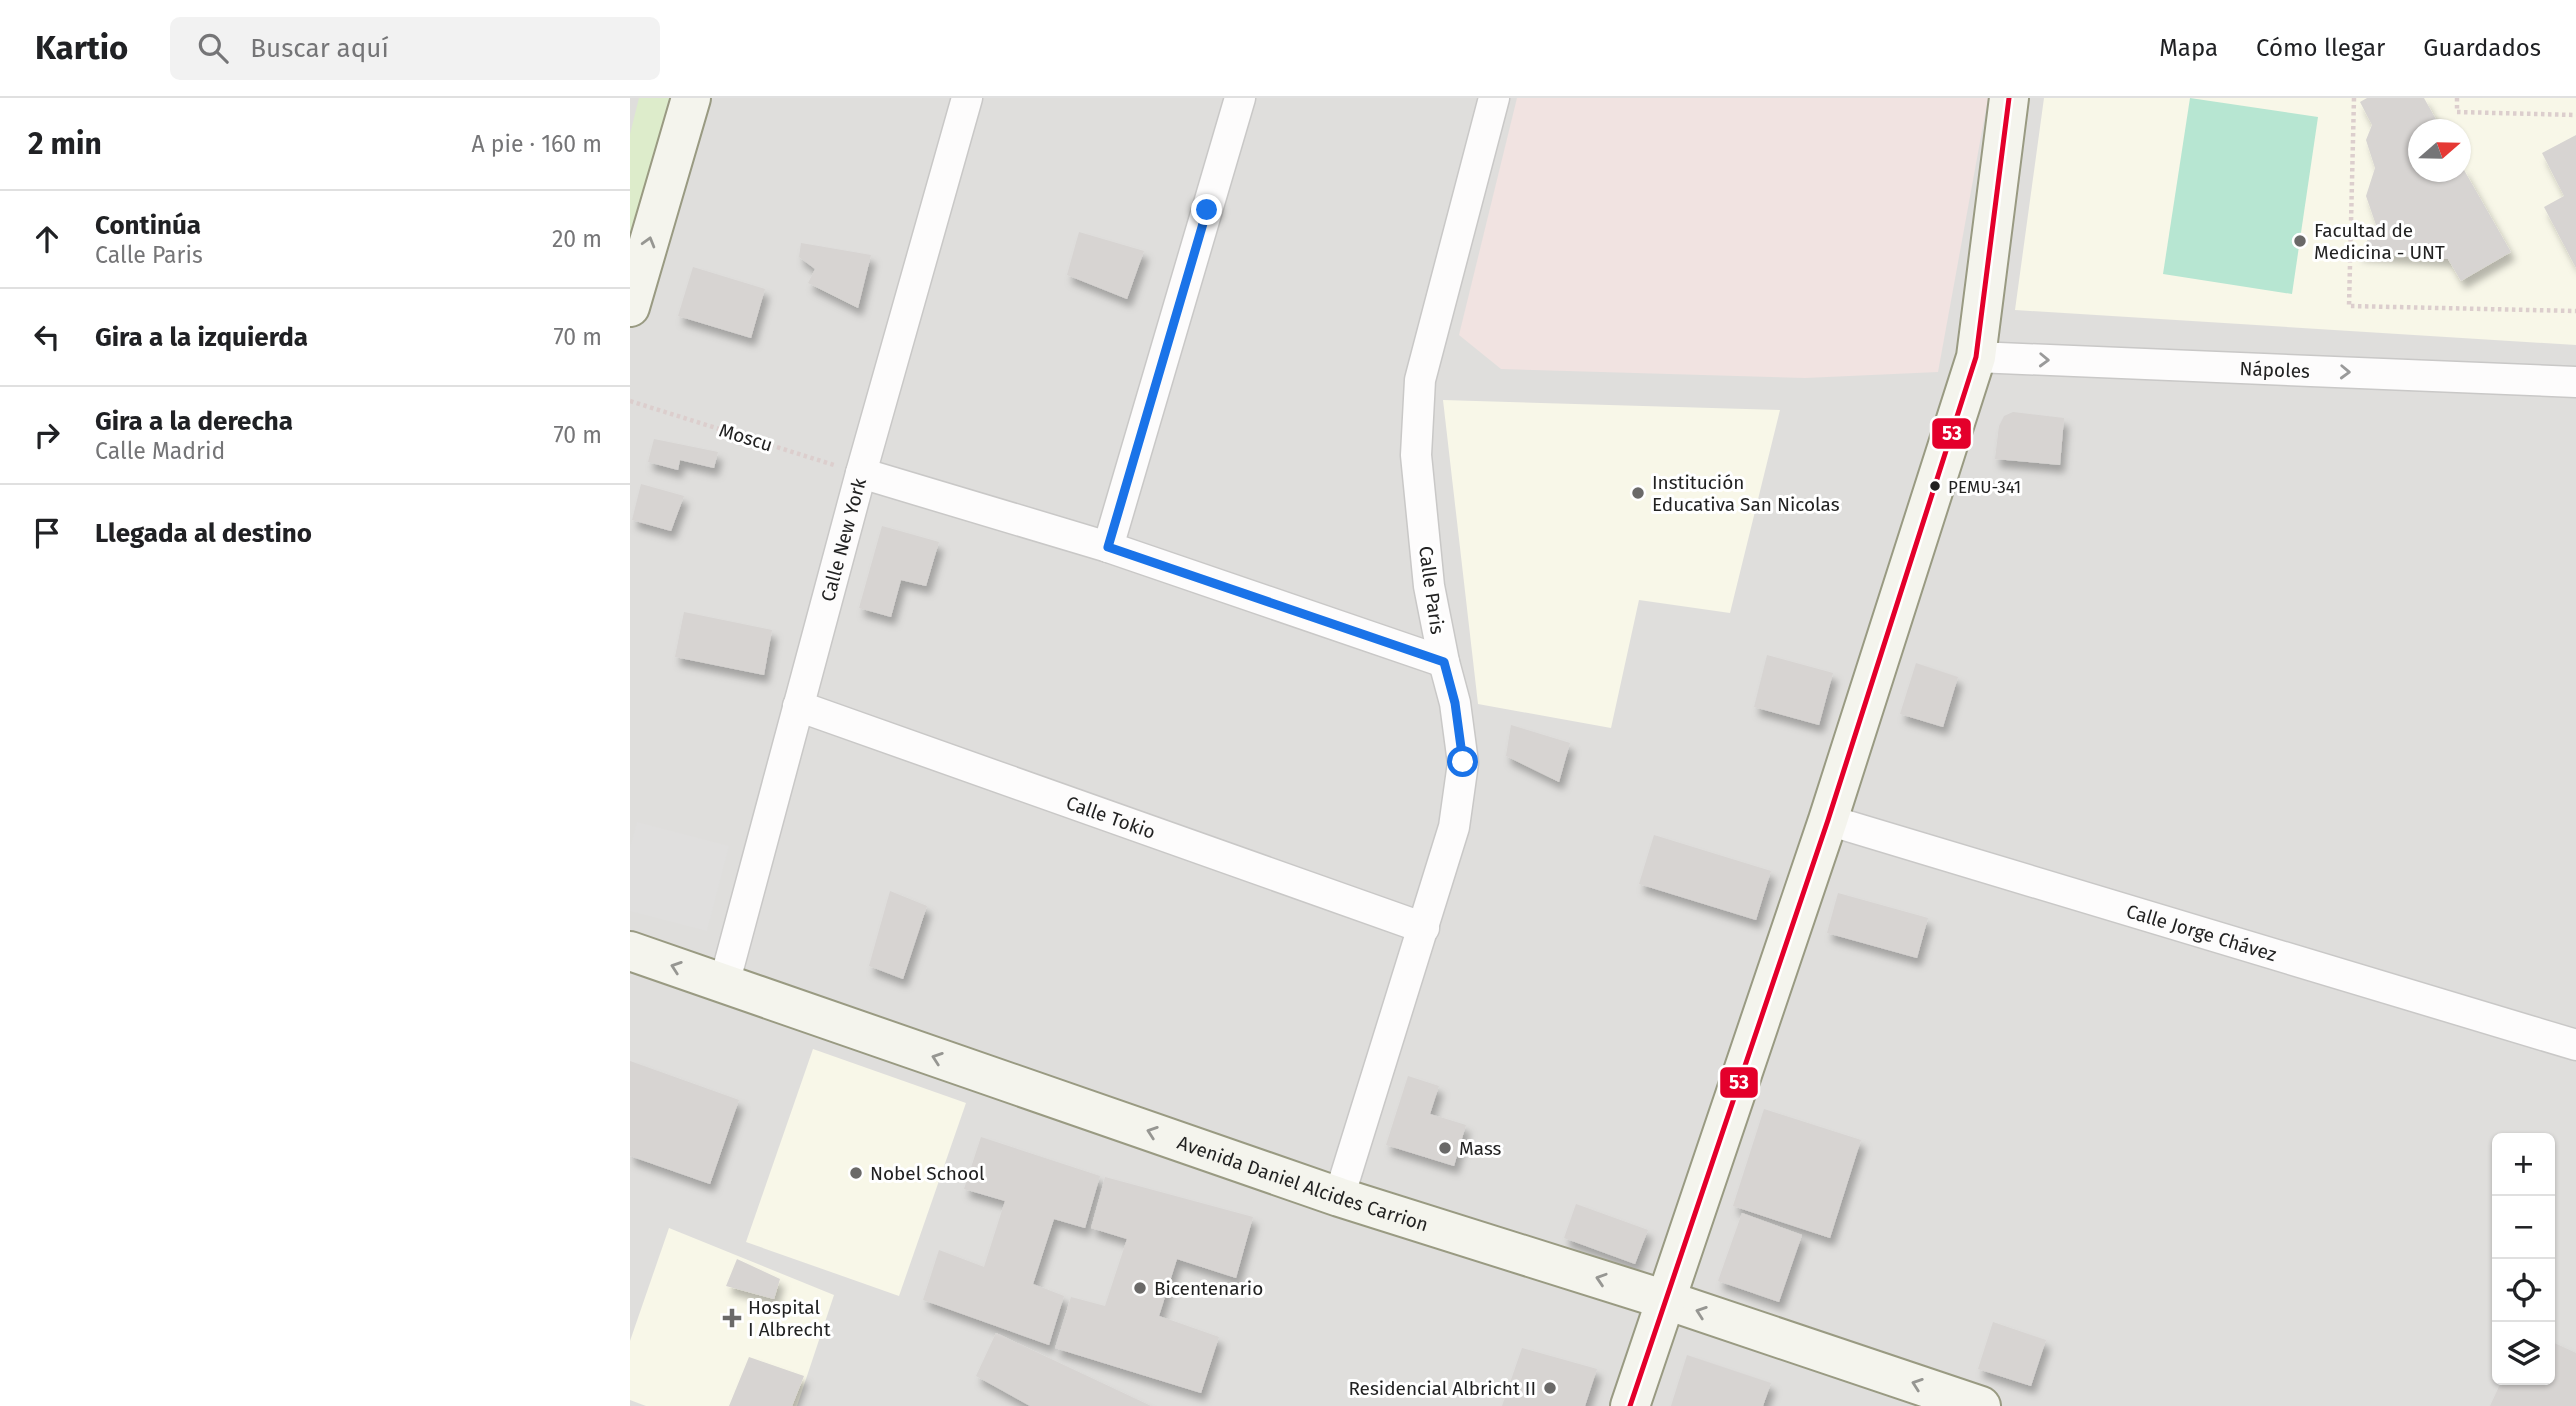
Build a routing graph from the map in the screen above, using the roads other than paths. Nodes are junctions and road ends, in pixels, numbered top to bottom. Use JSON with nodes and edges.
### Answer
{"nodes":[{"id":1,"x":691,"y":98,"type":"edge"},
{"id":2,"x":967,"y":98,"type":"edge"},
{"id":3,"x":1240,"y":98,"type":"edge"},
{"id":4,"x":1494,"y":98,"type":"edge"},
{"id":5,"x":2009,"y":98,"type":"edge"},
{"id":6,"x":630,"y":307,"type":"edge"},
{"id":7,"x":1976,"y":357,"type":"junction"},
{"id":8,"x":2576,"y":382,"type":"edge"},
{"id":9,"x":861,"y":473,"type":"junction"},
{"id":10,"x":1108,"y":547,"type":"junction"},
{"id":11,"x":1444,"y":662,"type":"junction"},
{"id":12,"x":798,"y":706,"type":"junction"},
{"id":13,"x":1828,"y":820,"type":"junction"},
{"id":14,"x":1424,"y":928,"type":"junction"},
{"id":15,"x":630,"y":951,"type":"edge"},
{"id":16,"x":724,"y":984,"type":"junction"},
{"id":17,"x":2576,"y":1045,"type":"edge"},
{"id":18,"x":1339,"y":1197,"type":"junction"},
{"id":19,"x":1666,"y":1300,"type":"junction"},
{"id":20,"x":1630,"y":1406,"type":"edge"},
{"id":21,"x":1981,"y":1406,"type":"edge"}],
"edges":[{"from":6,"to":1,"type":"street","one_way":true},
{"from":2,"to":9,"type":"street","name":"Calle New York"},
{"from":3,"to":10,"type":"street"},
{"from":4,"to":11,"type":"street","name":"Calle Paris"},
{"from":5,"to":7,"type":"street"},
{"from":7,"to":8,"type":"street","name":"Nápoles","one_way":true},
{"from":7,"to":13,"type":"street"},
{"from":9,"to":10,"type":"street"},
{"from":9,"to":12,"type":"street","name":"Calle New York"},
{"from":10,"to":11,"type":"street"},
{"from":11,"to":14,"type":"street","name":"Calle Paris"},
{"from":12,"to":14,"type":"street","name":"Calle Tokio"},
{"from":12,"to":16,"type":"street","name":"Calle New York"},
{"from":13,"to":17,"type":"street","name":"Calle Jorge Chávez"},
{"from":13,"to":19,"type":"street"},
{"from":14,"to":18,"type":"street","name":"Calle Paris"},
{"from":16,"to":15,"type":"street","name":"Avenida Daniel Alcides Carrion","one_way":true},
{"from":18,"to":16,"type":"street","name":"Avenida Daniel Alcides Carrion","one_way":true},
{"from":19,"to":18,"type":"street","name":"Avenida Daniel Alcides Carrion","one_way":true},
{"from":19,"to":20,"type":"street"},
{"from":21,"to":19,"type":"street","name":"Avenida Daniel Alcides Carrion","one_way":true}]}
